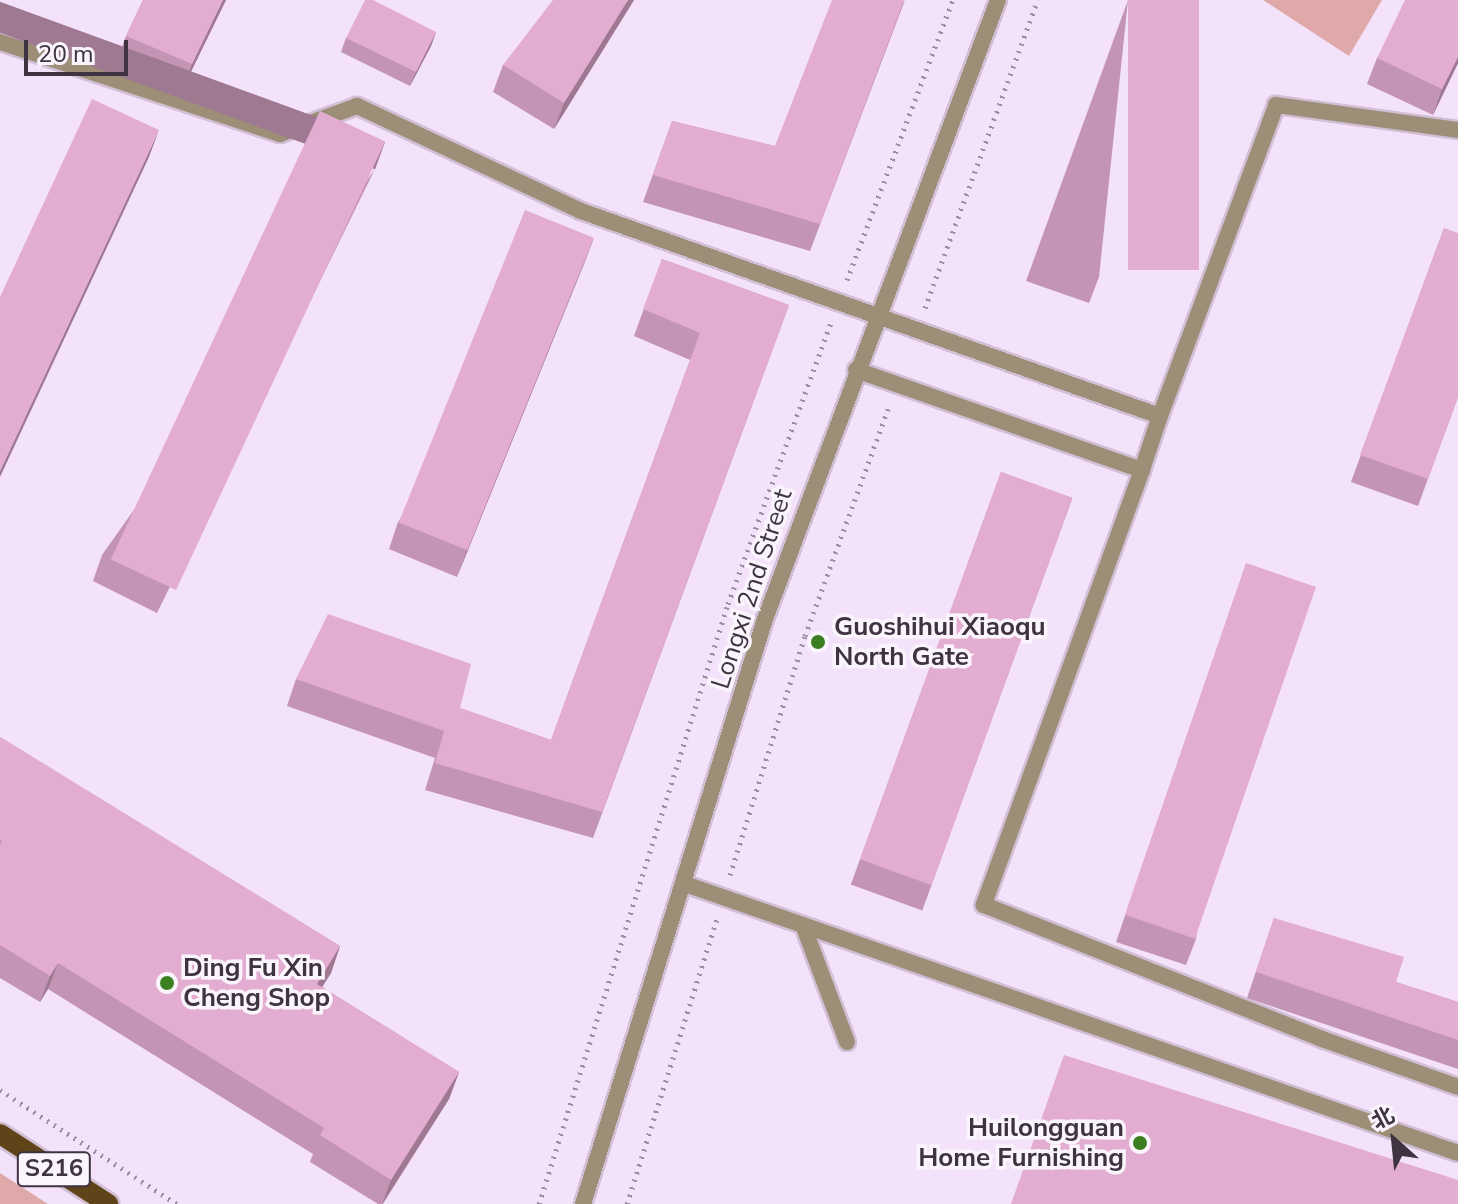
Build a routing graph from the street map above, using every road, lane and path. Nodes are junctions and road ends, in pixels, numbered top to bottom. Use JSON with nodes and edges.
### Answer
{"nodes":[{"id":1,"x":953,"y":0,"type":"edge"},
{"id":2,"x":998,"y":0,"type":"edge"},
{"id":3,"x":1038,"y":0,"type":"edge"},
{"id":4,"x":0,"y":42,"type":"edge"},
{"id":5,"x":1458,"y":130,"type":"edge"},
{"id":6,"x":839,"y":300,"type":"junction"},
{"id":7,"x":878,"y":314,"type":"junction"},
{"id":8,"x":917,"y":328,"type":"junction"},
{"id":9,"x":856,"y":370,"type":"junction"},
{"id":10,"x":897,"y":385,"type":"junction"},
{"id":11,"x":1160,"y":416,"type":"junction"},
{"id":12,"x":1142,"y":470,"type":"junction"},
{"id":13,"x":685,"y":884,"type":"junction"},
{"id":14,"x":724,"y":897,"type":"junction"},
{"id":15,"x":803,"y":925,"type":"junction"},
{"id":16,"x":847,"y":1042,"type":"dead end"},
{"id":17,"x":1458,"y":1087,"type":"edge"},
{"id":18,"x":0,"y":1090,"type":"edge"},
{"id":19,"x":0,"y":1134,"type":"edge"},
{"id":20,"x":1458,"y":1153,"type":"edge"},
{"id":21,"x":108,"y":1204,"type":"edge"},
{"id":22,"x":177,"y":1204,"type":"edge"},
{"id":23,"x":539,"y":1204,"type":"edge"},
{"id":24,"x":583,"y":1204,"type":"edge"},
{"id":25,"x":627,"y":1204,"type":"edge"}],
"edges":[{"from":1,"to":6,"type":"path"},
{"from":2,"to":7,"type":"street","name":"Longxi 2nd Street"},
{"from":3,"to":8,"type":"path"},
{"from":4,"to":6,"type":"street"},
{"from":5,"to":11,"type":"street"},
{"from":6,"to":7,"type":"street"},
{"from":6,"to":23,"type":"path"},
{"from":7,"to":8,"type":"street"},
{"from":7,"to":9,"type":"street","name":"Longxi 2nd Street"},
{"from":8,"to":11,"type":"street"},
{"from":9,"to":10,"type":"street"},
{"from":9,"to":13,"type":"street","name":"Longxi 2nd Street"},
{"from":10,"to":12,"type":"street"},
{"from":10,"to":14,"type":"path"},
{"from":11,"to":12,"type":"street"},
{"from":12,"to":17,"type":"street"},
{"from":13,"to":14,"type":"street"},
{"from":13,"to":24,"type":"street","name":"Longxi 2nd Street"},
{"from":14,"to":15,"type":"street"},
{"from":14,"to":25,"type":"path"},
{"from":15,"to":16,"type":"street"},
{"from":15,"to":20,"type":"street"},
{"from":18,"to":22,"type":"path"},
{"from":19,"to":21,"type":"main road","number":"S216"}]}
